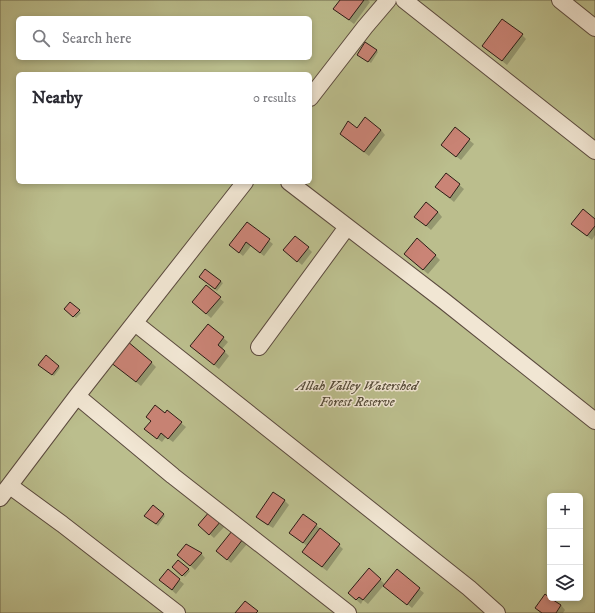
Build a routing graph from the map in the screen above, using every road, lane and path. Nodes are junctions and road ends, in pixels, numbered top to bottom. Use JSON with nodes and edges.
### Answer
{"nodes":[{"id":1,"x":388,"y":0,"type":"edge"},
{"id":2,"x":404,"y":0,"type":"edge"},
{"id":3,"x":560,"y":0,"type":"edge"},
{"id":4,"x":595,"y":28,"type":"edge"},
{"id":5,"x":312,"y":95,"type":"edge"},
{"id":6,"x":595,"y":151,"type":"edge"},
{"id":7,"x":243,"y":184,"type":"edge"},
{"id":8,"x":292,"y":184,"type":"edge"},
{"id":9,"x":347,"y":227,"type":"junction"},
{"id":10,"x":135,"y":324,"type":"junction"},
{"id":11,"x":259,"y":347,"type":"dead end"},
{"id":12,"x":77,"y":396,"type":"junction"},
{"id":13,"x":595,"y":420,"type":"edge"},
{"id":14,"x":5,"y":492,"type":"edge"},
{"id":15,"x":177,"y":613,"type":"edge"},
{"id":16,"x":348,"y":613,"type":"edge"},
{"id":17,"x":497,"y":613,"type":"edge"}],
"edges":[{"from":1,"to":5,"type":"street"},
{"from":2,"to":6,"type":"street"},
{"from":3,"to":4,"type":"street"},
{"from":7,"to":10,"type":"street"},
{"from":8,"to":9,"type":"street"},
{"from":9,"to":11,"type":"street"},
{"from":9,"to":13,"type":"street"},
{"from":10,"to":12,"type":"street"},
{"from":10,"to":17,"type":"street"},
{"from":12,"to":14,"type":"street"},
{"from":12,"to":16,"type":"street"},
{"from":14,"to":15,"type":"street"}]}
